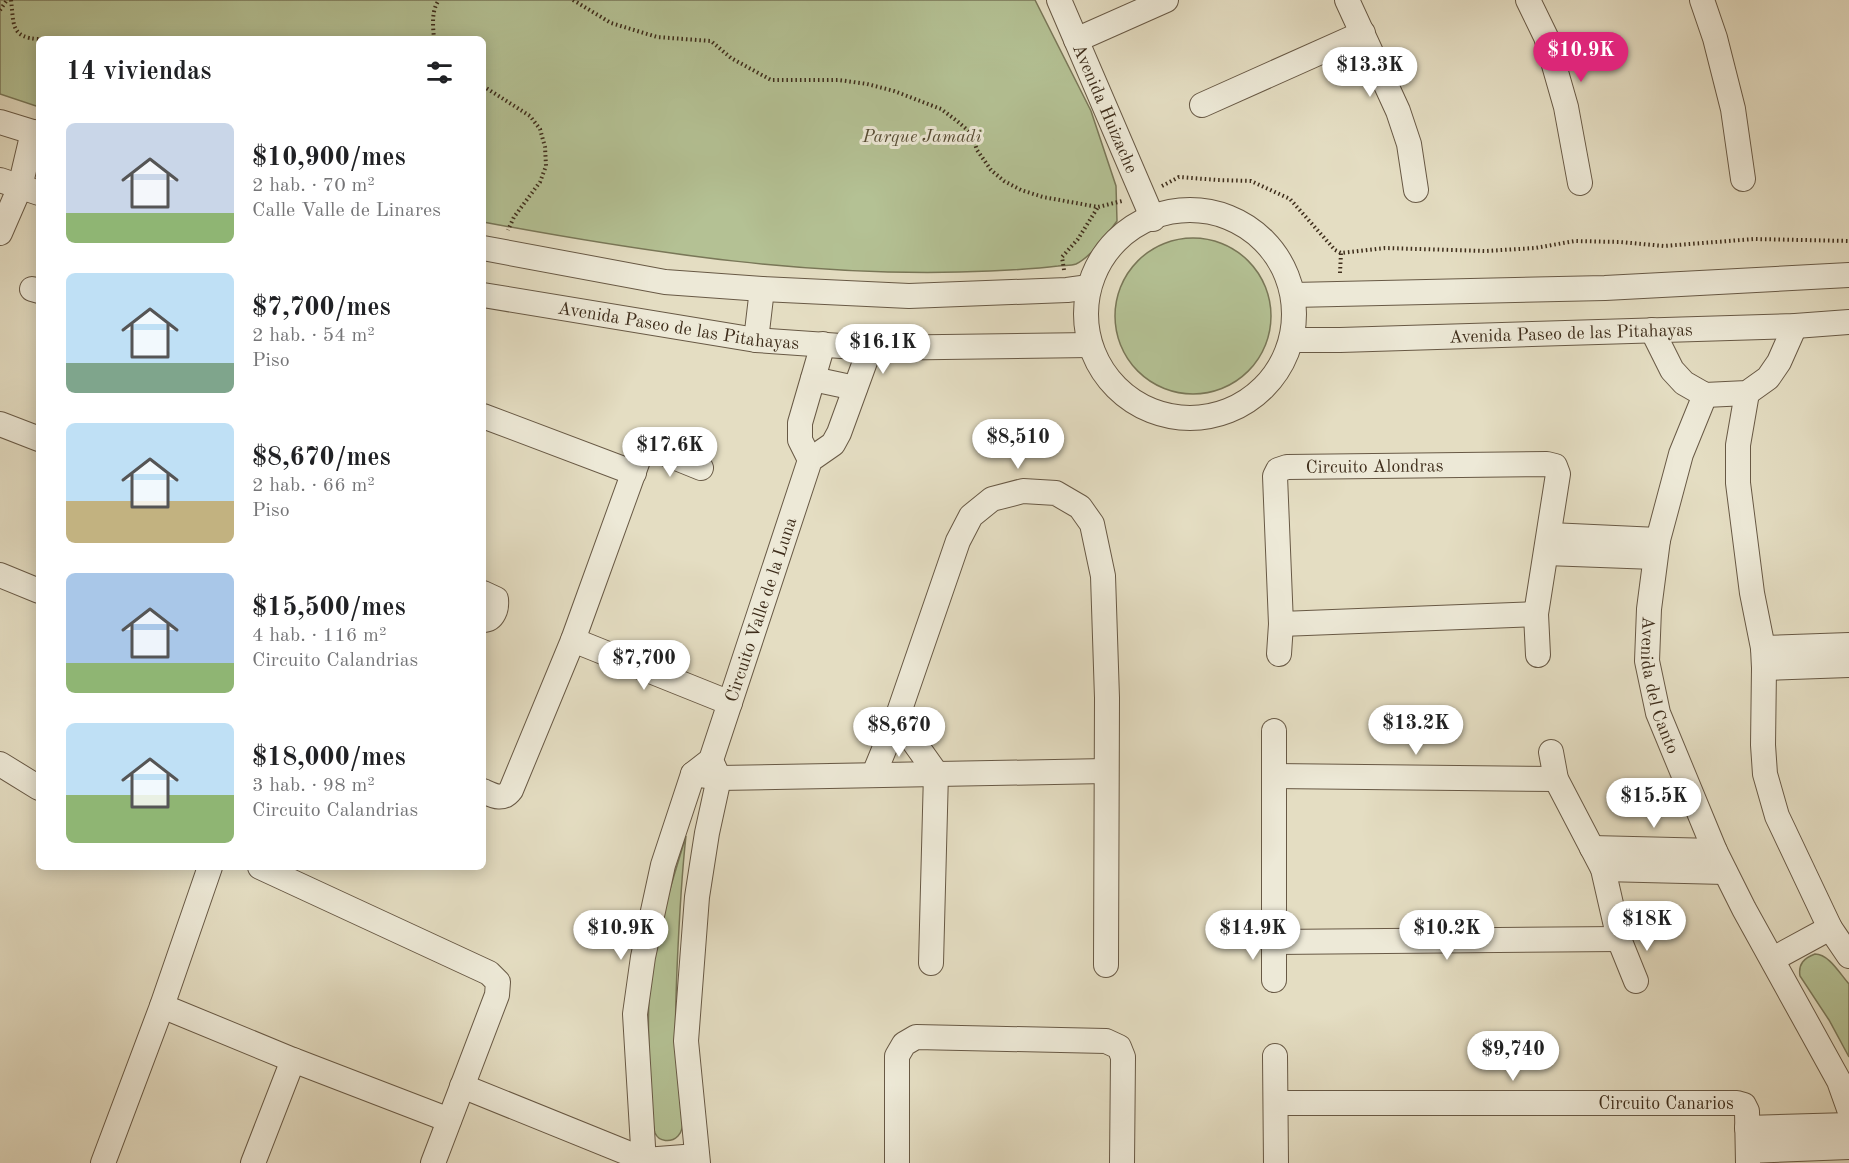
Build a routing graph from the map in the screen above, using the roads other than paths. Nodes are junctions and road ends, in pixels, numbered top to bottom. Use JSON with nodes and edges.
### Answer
{"nodes":[{"id":1,"x":1166,"y":0,"type":"edge"},
{"id":2,"x":1347,"y":0,"type":"edge"},
{"id":3,"x":1528,"y":0,"type":"edge"},
{"id":4,"x":1702,"y":0,"type":"edge"},
{"id":5,"x":1062,"y":1,"type":"edge"},
{"id":6,"x":1363,"y":33,"type":"junction"},
{"id":7,"x":1077,"y":40,"type":"junction"},
{"id":8,"x":1202,"y":105,"type":"dead end"},
{"id":9,"x":0,"y":122,"type":"edge"},
{"id":10,"x":36,"y":133,"type":"edge"},
{"id":11,"x":1743,"y":179,"type":"dead end"},
{"id":12,"x":1580,"y":183,"type":"dead end"},
{"id":13,"x":20,"y":187,"type":"edge"},
{"id":14,"x":1416,"y":190,"type":"dead end"},
{"id":15,"x":1154,"y":219,"type":"junction"},
{"id":16,"x":0,"y":233,"type":"edge"},
{"id":17,"x":491,"y":250,"type":"edge"},
{"id":18,"x":1849,"y":275,"type":"edge"},
{"id":19,"x":1078,"y":288,"type":"junction"},
{"id":20,"x":762,"y":289,"type":"junction"},
{"id":21,"x":486,"y":295,"type":"edge"},
{"id":22,"x":1293,"y":295,"type":"junction"},
{"id":23,"x":1849,"y":322,"type":"edge"},
{"id":24,"x":1795,"y":326,"type":"junction"},
{"id":25,"x":1652,"y":330,"type":"junction"},
{"id":26,"x":756,"y":340,"type":"junction"},
{"id":27,"x":1292,"y":340,"type":"junction"},
{"id":28,"x":823,"y":344,"type":"junction"},
{"id":29,"x":1090,"y":345,"type":"junction"},
{"id":30,"x":870,"y":348,"type":"junction"},
{"id":31,"x":813,"y":379,"type":"junction"},
{"id":32,"x":855,"y":388,"type":"junction"},
{"id":33,"x":1747,"y":393,"type":"junction"},
{"id":34,"x":1705,"y":395,"type":"junction"},
{"id":35,"x":486,"y":417,"type":"edge"},
{"id":36,"x":0,"y":424,"type":"edge"},
{"id":37,"x":36,"y":438,"type":"edge"},
{"id":38,"x":810,"y":460,"type":"junction"},
{"id":39,"x":700,"y":468,"type":"dead end"},
{"id":40,"x":634,"y":473,"type":"junction"},
{"id":41,"x":1548,"y":544,"type":"junction"},
{"id":42,"x":1657,"y":549,"type":"junction"},
{"id":43,"x":0,"y":575,"type":"edge"},
{"id":44,"x":36,"y":590,"type":"edge"},
{"id":45,"x":486,"y":594,"type":"edge"},
{"id":46,"x":1536,"y":614,"type":"junction"},
{"id":47,"x":486,"y":620,"type":"edge"},
{"id":48,"x":1281,"y":624,"type":"junction"},
{"id":49,"x":573,"y":640,"type":"junction"},
{"id":50,"x":1849,"y":645,"type":"edge"},
{"id":51,"x":1279,"y":654,"type":"dead end"},
{"id":52,"x":1538,"y":655,"type":"dead end"},
{"id":53,"x":1763,"y":658,"type":"junction"},
{"id":54,"x":1849,"y":665,"type":"edge"},
{"id":55,"x":730,"y":703,"type":"junction"},
{"id":56,"x":897,"y":718,"type":"junction"},
{"id":57,"x":1274,"y":731,"type":"dead end"},
{"id":58,"x":1551,"y":752,"type":"dead end"},
{"id":59,"x":0,"y":764,"type":"edge"},
{"id":60,"x":708,"y":771,"type":"junction"},
{"id":61,"x":1106,"y":771,"type":"junction"},
{"id":62,"x":936,"y":773,"type":"junction"},
{"id":63,"x":874,"y":774,"type":"junction"},
{"id":64,"x":1274,"y":776,"type":"junction"},
{"id":65,"x":1556,"y":779,"type":"junction"},
{"id":66,"x":36,"y":786,"type":"edge"},
{"id":67,"x":486,"y":792,"type":"edge"},
{"id":68,"x":1598,"y":859,"type":"junction"},
{"id":69,"x":1720,"y":862,"type":"junction"},
{"id":70,"x":209,"y":870,"type":"edge"},
{"id":71,"x":266,"y":870,"type":"edge"},
{"id":72,"x":1830,"y":928,"type":"junction"},
{"id":73,"x":1619,"y":939,"type":"junction"},
{"id":74,"x":1275,"y":942,"type":"junction"},
{"id":75,"x":1849,"y":957,"type":"edge"},
{"id":76,"x":1773,"y":959,"type":"junction"},
{"id":77,"x":931,"y":963,"type":"dead end"},
{"id":78,"x":1106,"y":965,"type":"dead end"},
{"id":79,"x":1274,"y":980,"type":"dead end"},
{"id":80,"x":1636,"y":981,"type":"dead end"},
{"id":81,"x":162,"y":1006,"type":"junction"},
{"id":82,"x":1275,"y":1056,"type":"dead end"},
{"id":83,"x":293,"y":1060,"type":"junction"},
{"id":84,"x":462,"y":1086,"type":"junction"},
{"id":85,"x":1276,"y":1102,"type":"junction"},
{"id":86,"x":1849,"y":1109,"type":"edge"},
{"id":87,"x":449,"y":1120,"type":"junction"},
{"id":88,"x":1849,"y":1125,"type":"edge"},
{"id":89,"x":1748,"y":1147,"type":"edge"},
{"id":90,"x":1849,"y":1147,"type":"edge"},
{"id":91,"x":698,"y":1159,"type":"edge"},
{"id":92,"x":644,"y":1162,"type":"edge"},
{"id":93,"x":103,"y":1163,"type":"edge"},
{"id":94,"x":253,"y":1163,"type":"edge"},
{"id":95,"x":433,"y":1163,"type":"edge"},
{"id":96,"x":897,"y":1163,"type":"edge"},
{"id":97,"x":1122,"y":1163,"type":"edge"},
{"id":98,"x":1276,"y":1163,"type":"edge"}],
"edges":[{"from":1,"to":7,"type":"street"},
{"from":2,"to":6,"type":"street"},
{"from":3,"to":12,"type":"street"},
{"from":4,"to":11,"type":"street"},
{"from":5,"to":7,"type":"street","name":"Avenida Huizache"},
{"from":6,"to":8,"type":"street"},
{"from":6,"to":14,"type":"street"},
{"from":7,"to":15,"type":"street","name":"Avenida Huizache"},
{"from":9,"to":10,"type":"street"},
{"from":10,"to":13,"type":"street"},
{"from":13,"to":16,"type":"street"},
{"from":15,"to":19,"type":"street"},
{"from":15,"to":22,"type":"street"},
{"from":17,"to":20,"type":"street"},
{"from":18,"to":22,"type":"street"},
{"from":19,"to":20,"type":"street"},
{"from":19,"to":29,"type":"street"},
{"from":20,"to":26,"type":"street"},
{"from":21,"to":26,"type":"street","name":"Avenida Paseo de las Pitahayas"},
{"from":22,"to":27,"type":"street"},
{"from":23,"to":24,"type":"street","name":"Avenida Paseo de las Pitahayas"},
{"from":24,"to":25,"type":"street","name":"Avenida Paseo de las Pitahayas"},
{"from":24,"to":33,"type":"street"},
{"from":25,"to":27,"type":"street","name":"Avenida Paseo de las Pitahayas"},
{"from":25,"to":34,"type":"street"},
{"from":26,"to":28,"type":"street","name":"Avenida Paseo de las Pitahayas"},
{"from":27,"to":29,"type":"street"},
{"from":28,"to":30,"type":"street","name":"Avenida Paseo de las Pitahayas"},
{"from":28,"to":31,"type":"street"},
{"from":29,"to":30,"type":"street","name":"Avenida Paseo de las Pitahayas"},
{"from":30,"to":32,"type":"street"},
{"from":31,"to":32,"type":"street"},
{"from":31,"to":38,"type":"street"},
{"from":32,"to":38,"type":"street"},
{"from":33,"to":34,"type":"street"},
{"from":33,"to":53,"type":"street"},
{"from":34,"to":42,"type":"street","name":"Avenida del Canto"},
{"from":35,"to":40,"type":"street"},
{"from":36,"to":37,"type":"street"},
{"from":38,"to":55,"type":"street","name":"Circuito Valle de la Luna"},
{"from":39,"to":40,"type":"street"},
{"from":40,"to":49,"type":"street"},
{"from":41,"to":42,"type":"street"},
{"from":41,"to":46,"type":"street","name":"Circuito Alondras"},
{"from":41,"to":48,"type":"street","name":"Circuito Alondras"},
{"from":42,"to":69,"type":"street","name":"Avenida del Canto"},
{"from":43,"to":44,"type":"street"},
{"from":45,"to":47,"type":"street"},
{"from":46,"to":48,"type":"street"},
{"from":46,"to":52,"type":"street","name":"Circuito Alondras"},
{"from":48,"to":51,"type":"street","name":"Circuito Alondras"},
{"from":49,"to":55,"type":"street"},
{"from":49,"to":67,"type":"street"},
{"from":50,"to":53,"type":"street"},
{"from":53,"to":54,"type":"street"},
{"from":53,"to":72,"type":"street"},
{"from":55,"to":60,"type":"street","name":"Circuito Valle de la Luna"},
{"from":56,"to":61,"type":"street"},
{"from":56,"to":62,"type":"street"},
{"from":56,"to":63,"type":"street"},
{"from":57,"to":64,"type":"street"},
{"from":58,"to":65,"type":"street"},
{"from":59,"to":66,"type":"street"},
{"from":60,"to":63,"type":"street"},
{"from":60,"to":91,"type":"street","name":"Circuito Valle de la Luna"},
{"from":60,"to":92,"type":"street","name":"Circuito Valle de la Luna"},
{"from":61,"to":62,"type":"street"},
{"from":61,"to":78,"type":"street"},
{"from":62,"to":63,"type":"street"},
{"from":62,"to":77,"type":"street"},
{"from":64,"to":65,"type":"street"},
{"from":64,"to":74,"type":"street"},
{"from":65,"to":68,"type":"street"},
{"from":68,"to":69,"type":"street"},
{"from":68,"to":73,"type":"street"},
{"from":69,"to":76,"type":"street","name":"Avenida del Canto"},
{"from":70,"to":81,"type":"street"},
{"from":71,"to":84,"type":"street"},
{"from":72,"to":75,"type":"street"},
{"from":72,"to":76,"type":"street"},
{"from":73,"to":74,"type":"street"},
{"from":73,"to":80,"type":"street"},
{"from":74,"to":79,"type":"street"},
{"from":76,"to":86,"type":"street","name":"Avenida del Canto"},
{"from":81,"to":83,"type":"street"},
{"from":81,"to":93,"type":"street"},
{"from":82,"to":85,"type":"street"},
{"from":83,"to":87,"type":"street"},
{"from":83,"to":94,"type":"street"},
{"from":84,"to":87,"type":"street"},
{"from":84,"to":92,"type":"street"},
{"from":85,"to":89,"type":"street","name":"Circuito Canarios"},
{"from":85,"to":98,"type":"street"},
{"from":87,"to":95,"type":"street"},
{"from":88,"to":89,"type":"street","name":"Circuito Canarios"},
{"from":89,"to":90,"type":"street"},
{"from":91,"to":92,"type":"street"},
{"from":96,"to":97,"type":"street"}]}
